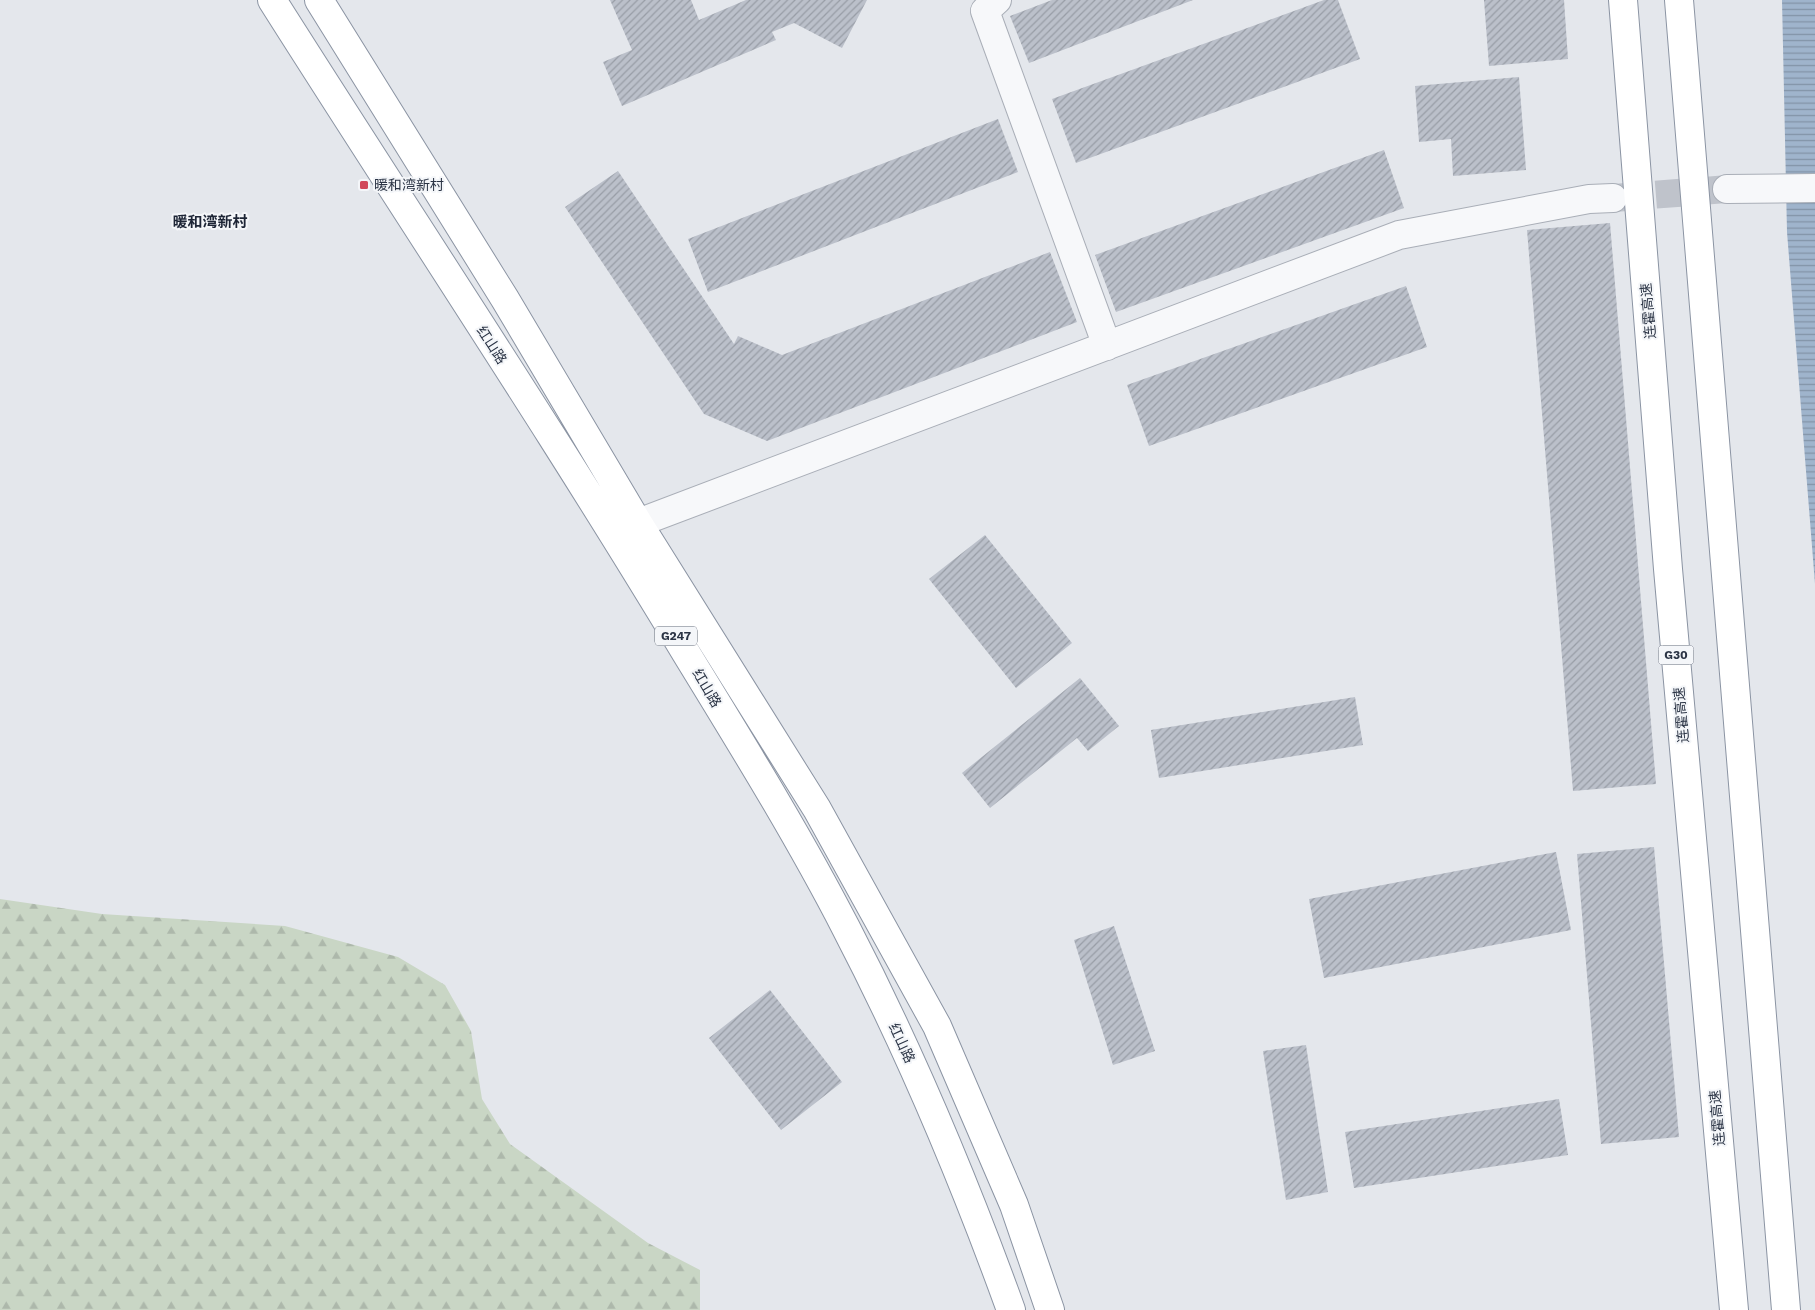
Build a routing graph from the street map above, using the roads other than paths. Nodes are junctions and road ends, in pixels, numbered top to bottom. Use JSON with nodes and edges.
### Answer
{"nodes":[{"id":1,"x":272,"y":0,"type":"edge"},
{"id":2,"x":319,"y":0,"type":"edge"},
{"id":3,"x":997,"y":0,"type":"edge"},
{"id":4,"x":1623,"y":0,"type":"edge"},
{"id":5,"x":1679,"y":0,"type":"edge"},
{"id":6,"x":1815,"y":188,"type":"edge"},
{"id":7,"x":1727,"y":189,"type":"tunnel mouth"},
{"id":8,"x":1613,"y":198,"type":"tunnel mouth"},
{"id":9,"x":1107,"y":346,"type":"junction"},
{"id":10,"x":638,"y":523,"type":"junction"},
{"id":11,"x":1011,"y":1310,"type":"edge"},
{"id":12,"x":1050,"y":1310,"type":"edge"},
{"id":13,"x":1734,"y":1310,"type":"edge"},
{"id":14,"x":1786,"y":1310,"type":"edge"}],
"edges":[{"from":1,"to":11,"type":"highway","name":"红山路","number":"G247"},
{"from":2,"to":10,"type":"highway","name":"红山路","number":"G247"},
{"from":3,"to":9,"type":"street"},
{"from":4,"to":13,"type":"highway","name":"连霍高速","number":"G30"},
{"from":5,"to":14,"type":"highway"},
{"from":6,"to":7,"type":"street"},
{"from":8,"to":9,"type":"street"},
{"from":9,"to":10,"type":"street"},
{"from":10,"to":12,"type":"highway","name":"红山路","number":"G247"}]}
